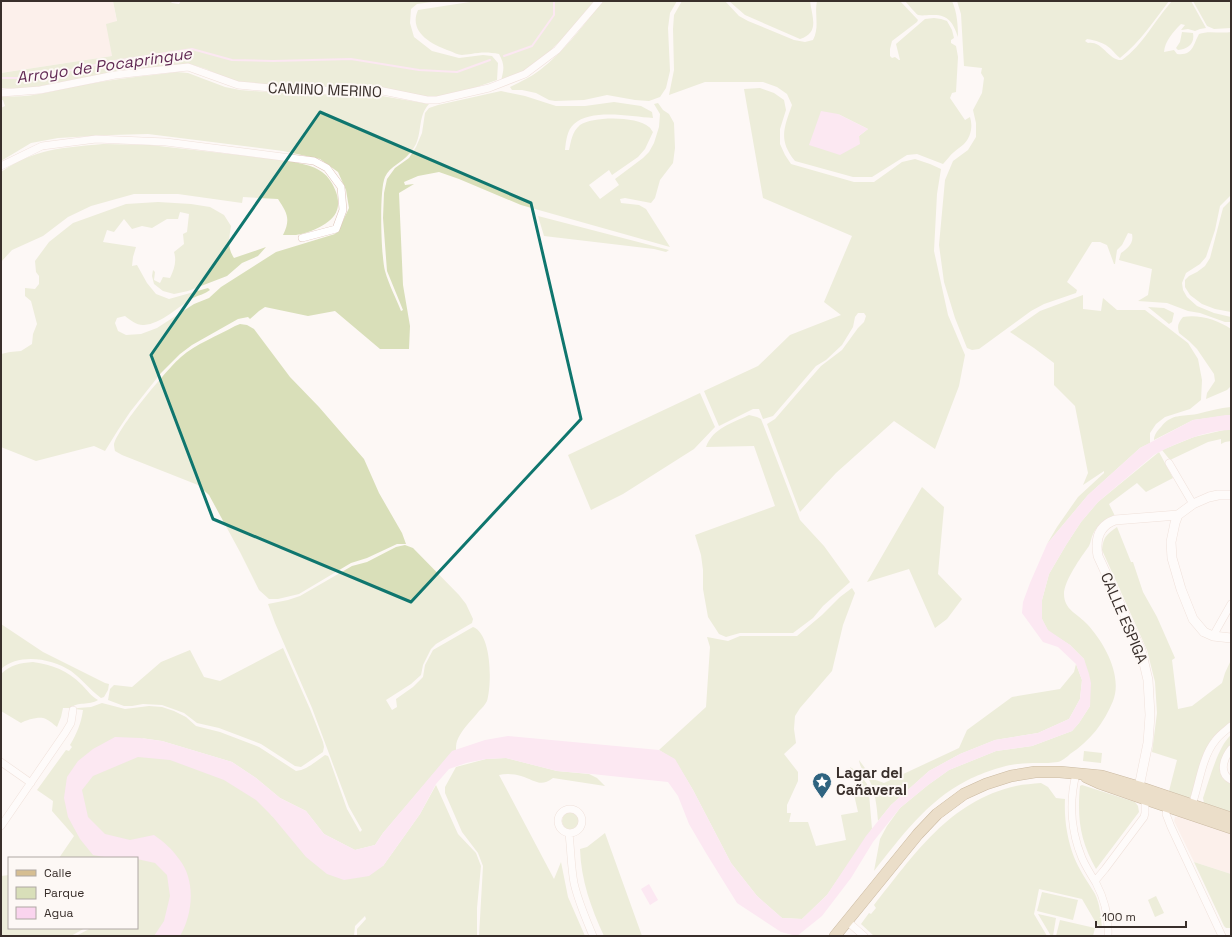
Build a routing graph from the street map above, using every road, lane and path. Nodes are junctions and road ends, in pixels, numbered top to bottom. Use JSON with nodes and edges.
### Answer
{"nodes":[{"id":1,"x":599,"y":1,"type":"edge"},
{"id":2,"x":1,"y":93,"type":"edge"},
{"id":3,"x":1,"y":166,"type":"edge"},
{"id":4,"x":302,"y":238,"type":"dead end"},
{"id":5,"x":1169,"y":463,"type":"dead end"},
{"id":6,"x":1231,"y":495,"type":"edge"},
{"id":7,"x":1193,"y":504,"type":"junction"},
{"id":8,"x":1178,"y":515,"type":"junction"},
{"id":9,"x":1231,"y":604,"type":"edge"},
{"id":10,"x":1214,"y":636,"type":"junction"},
{"id":11,"x":1231,"y":638,"type":"edge"},
{"id":12,"x":74,"y":710,"type":"dead end"},
{"id":13,"x":1231,"y":726,"type":"edge"},
{"id":14,"x":1231,"y":749,"type":"edge"},
{"id":15,"x":1,"y":762,"type":"edge"},
{"id":16,"x":1076,"y":774,"type":"junction"},
{"id":17,"x":1090,"y":779,"type":"junction"},
{"id":18,"x":1231,"y":780,"type":"edge"},
{"id":19,"x":31,"y":783,"type":"junction"},
{"id":20,"x":1139,"y":787,"type":"junction"},
{"id":21,"x":1144,"y":799,"type":"junction"},
{"id":22,"x":1192,"y":805,"type":"junction"},
{"id":23,"x":1167,"y":807,"type":"junction"},
{"id":24,"x":1231,"y":818,"type":"edge"},
{"id":25,"x":1,"y":826,"type":"edge"},
{"id":26,"x":1231,"y":828,"type":"edge"},
{"id":27,"x":569,"y":834,"type":"dead end"},
{"id":28,"x":1094,"y":881,"type":"junction"},
{"id":29,"x":848,"y":922,"type":"junction"},
{"id":30,"x":1108,"y":935,"type":"edge"},
{"id":31,"x":593,"y":936,"type":"edge"},
{"id":32,"x":836,"y":936,"type":"edge"},
{"id":33,"x":864,"y":936,"type":"edge"},
{"id":34,"x":1116,"y":936,"type":"edge"},
{"id":35,"x":1222,"y":936,"type":"edge"}],
"edges":[{"from":1,"to":2,"type":"street","name":"CAMINO MERINO"},
{"from":3,"to":4,"type":"street"},
{"from":5,"to":7,"type":"street"},
{"from":6,"to":7,"type":"street"},
{"from":7,"to":8,"type":"street"},
{"from":8,"to":10,"type":"street"},
{"from":8,"to":20,"type":"street","name":"CALLE ESPIGA"},
{"from":9,"to":10,"type":"street"},
{"from":10,"to":11,"type":"street"},
{"from":12,"to":19,"type":"street"},
{"from":13,"to":22,"type":"street"},
{"from":14,"to":18,"type":"street"},
{"from":15,"to":19,"type":"street"},
{"from":16,"to":17,"type":"main road"},
{"from":16,"to":20,"type":"main road"},
{"from":16,"to":28,"type":"street"},
{"from":16,"to":29,"type":"main road"},
{"from":17,"to":20,"type":"main road"},
{"from":17,"to":21,"type":"main road"},
{"from":19,"to":25,"type":"street"},
{"from":20,"to":22,"type":"main road"},
{"from":21,"to":23,"type":"main road"},
{"from":21,"to":28,"type":"street"},
{"from":22,"to":24,"type":"main road"},
{"from":23,"to":26,"type":"main road"},
{"from":23,"to":35,"type":"street"},
{"from":27,"to":31,"type":"street"},
{"from":28,"to":30,"type":"street"},
{"from":29,"to":32,"type":"main road"},
{"from":29,"to":33,"type":"street"},
{"from":30,"to":34,"type":"street"}]}
